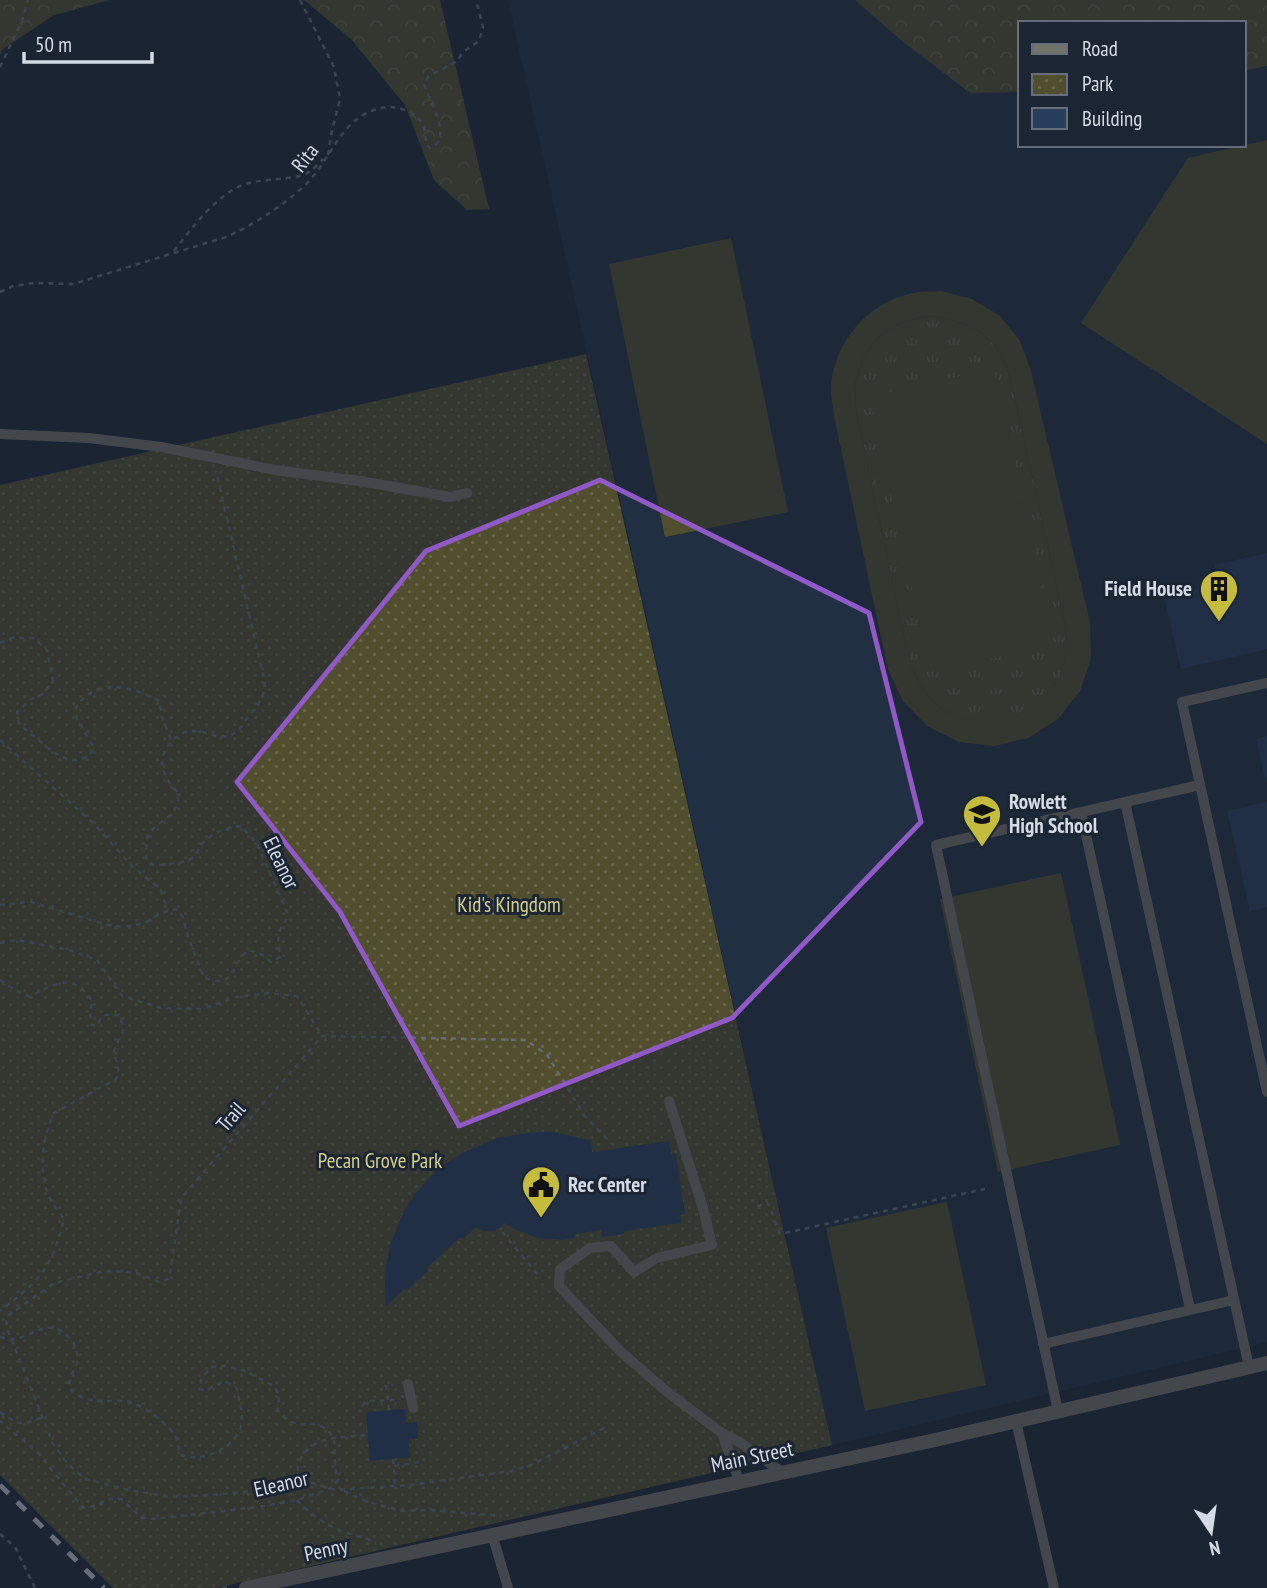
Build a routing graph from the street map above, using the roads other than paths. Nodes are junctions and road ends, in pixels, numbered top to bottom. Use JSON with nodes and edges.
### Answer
{"nodes":[{"id":1,"x":0,"y":434,"type":"edge"},
{"id":2,"x":467,"y":493,"type":"dead end"},
{"id":3,"x":1267,"y":683,"type":"edge"},
{"id":4,"x":1200,"y":785,"type":"junction"},
{"id":5,"x":1125,"y":802,"type":"junction"},
{"id":6,"x":1081,"y":812,"type":"junction"},
{"id":7,"x":1267,"y":1092,"type":"edge"},
{"id":8,"x":669,"y":1101,"type":"dead end"},
{"id":9,"x":1234,"y":1300,"type":"junction"},
{"id":10,"x":1190,"y":1309,"type":"junction"},
{"id":11,"x":1043,"y":1344,"type":"junction"},
{"id":12,"x":1267,"y":1363,"type":"edge"},
{"id":13,"x":1249,"y":1367,"type":"junction"},
{"id":14,"x":408,"y":1384,"type":"road end"},
{"id":15,"x":412,"y":1403,"type":"road end"},
{"id":16,"x":1058,"y":1411,"type":"junction"},
{"id":17,"x":1016,"y":1421,"type":"junction"},
{"id":18,"x":722,"y":1433,"type":"junction"},
{"id":19,"x":782,"y":1472,"type":"junction"},
{"id":20,"x":739,"y":1481,"type":"junction"},
{"id":21,"x":492,"y":1534,"type":"junction"},
{"id":22,"x":240,"y":1587,"type":"edge"},
{"id":23,"x":508,"y":1588,"type":"edge"},
{"id":24,"x":1054,"y":1588,"type":"edge"}],
"edges":[{"from":1,"to":2,"type":"lane"},
{"from":3,"to":4,"type":"lane"},
{"from":4,"to":5,"type":"lane"},
{"from":4,"to":7,"type":"lane"},
{"from":5,"to":6,"type":"lane"},
{"from":5,"to":9,"type":"lane"},
{"from":6,"to":10,"type":"lane"},
{"from":6,"to":11,"type":"lane"},
{"from":8,"to":18,"type":"lane"},
{"from":9,"to":10,"type":"lane"},
{"from":9,"to":13,"type":"lane"},
{"from":10,"to":11,"type":"lane"},
{"from":11,"to":16,"type":"lane"},
{"from":12,"to":13,"type":"street","name":"Main Street"},
{"from":13,"to":16,"type":"street","name":"Main Street"},
{"from":14,"to":15,"type":"lane"},
{"from":16,"to":17,"type":"street","name":"Main Street"},
{"from":17,"to":19,"type":"street","name":"Main Street"},
{"from":17,"to":24,"type":"lane"},
{"from":18,"to":19,"type":"lane"},
{"from":18,"to":20,"type":"lane"},
{"from":19,"to":20,"type":"street","name":"Main Street"},
{"from":20,"to":21,"type":"street","name":"Main Street"},
{"from":21,"to":22,"type":"street","name":"Main Street"},
{"from":21,"to":23,"type":"lane"}]}
